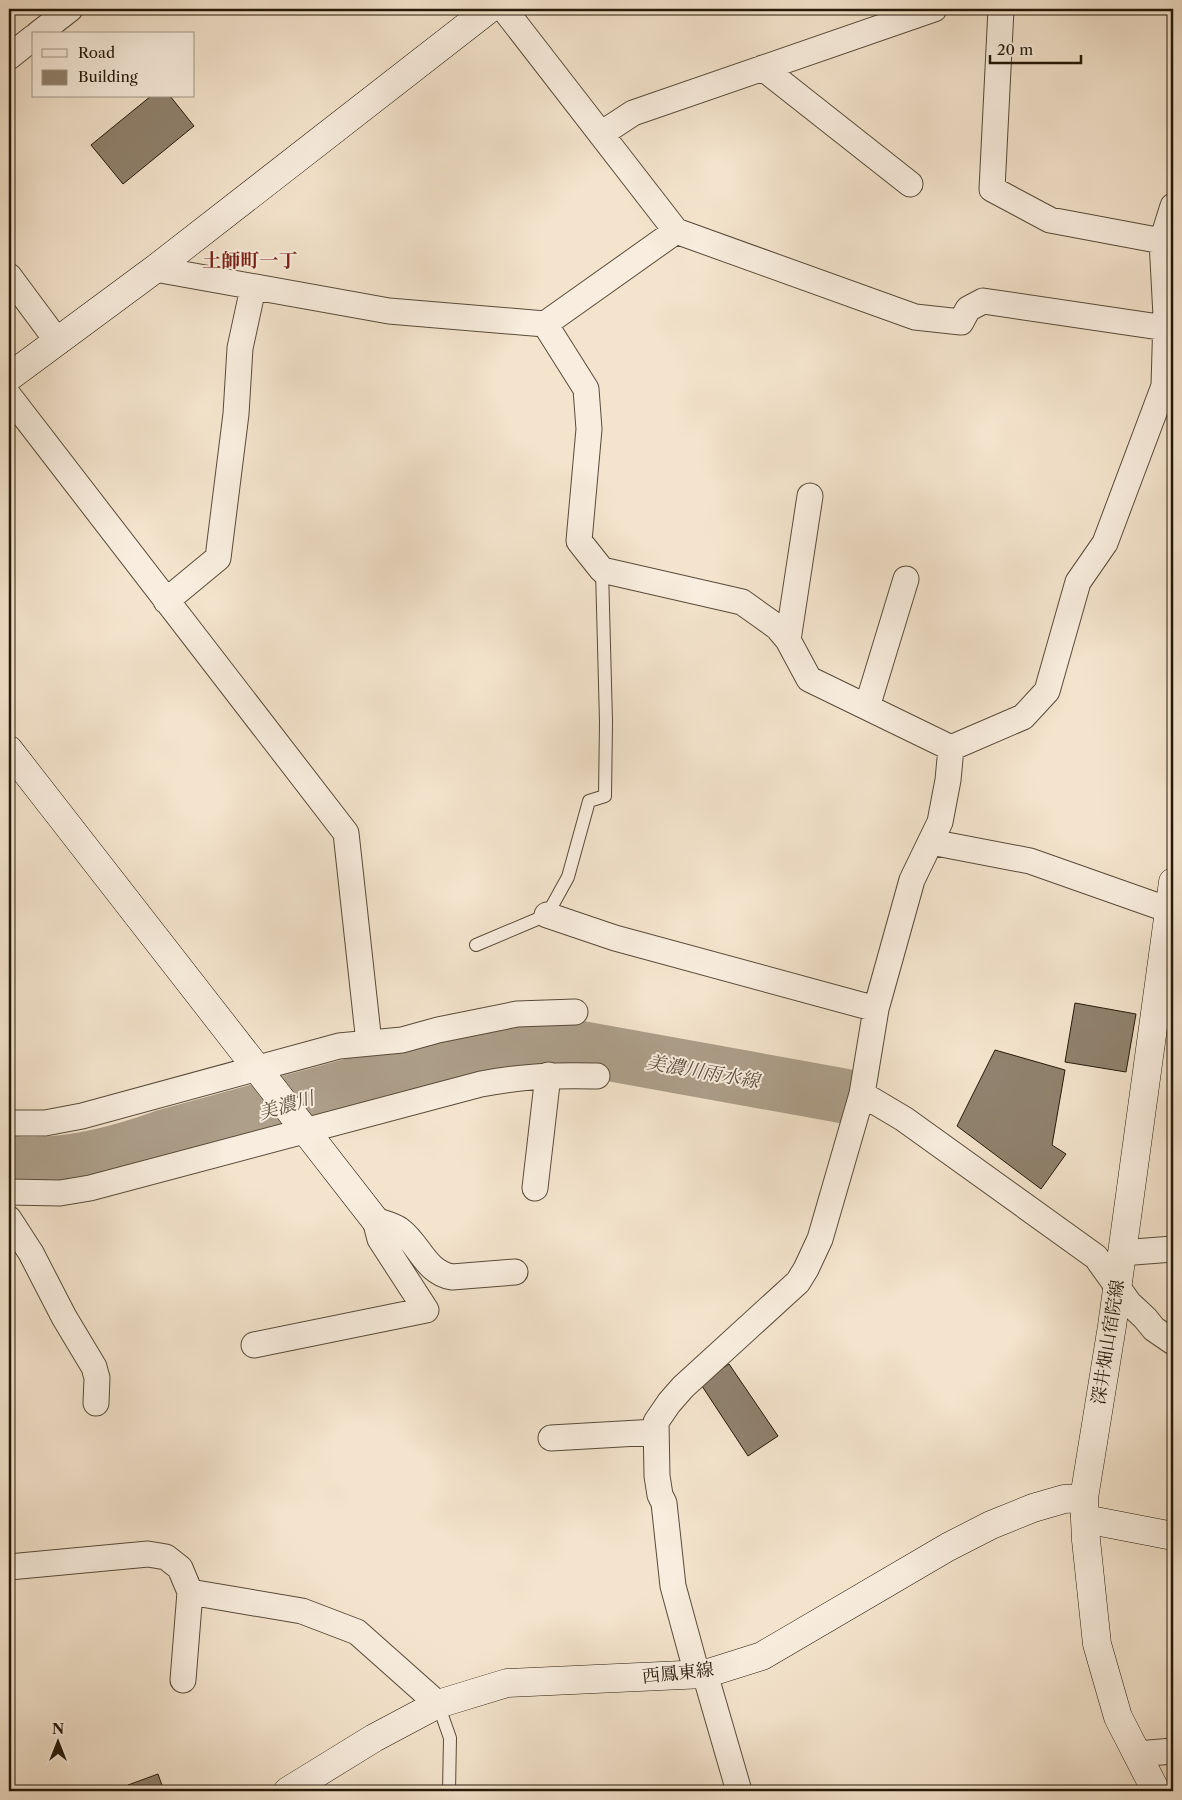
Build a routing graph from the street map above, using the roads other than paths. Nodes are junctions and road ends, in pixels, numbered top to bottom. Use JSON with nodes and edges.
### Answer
{"nodes":[{"id":1,"x":70,"y":9,"type":"edge"},
{"id":2,"x":489,"y":9,"type":"edge"},
{"id":3,"x":504,"y":9,"type":"edge"},
{"id":4,"x":934,"y":9,"type":"edge"},
{"id":5,"x":1001,"y":9,"type":"edge"},
{"id":6,"x":41,"y":32,"type":"edge"},
{"id":7,"x":32,"y":39,"type":"edge"},
{"id":8,"x":9,"y":57,"type":"edge"},
{"id":9,"x":763,"y":68,"type":"junction"},
{"id":10,"x":601,"y":134,"type":"junction"},
{"id":11,"x":910,"y":184,"type":"dead end"},
{"id":12,"x":1173,"y":206,"type":"edge"},
{"id":13,"x":676,"y":231,"type":"junction"},
{"id":14,"x":1162,"y":241,"type":"junction"},
{"id":15,"x":156,"y":269,"type":"junction"},
{"id":16,"x":9,"y":276,"type":"edge"},
{"id":17,"x":253,"y":288,"type":"junction"},
{"id":18,"x":1168,"y":320,"type":"edge"},
{"id":19,"x":546,"y":324,"type":"junction"},
{"id":20,"x":58,"y":342,"type":"junction"},
{"id":21,"x":9,"y":377,"type":"edge"},
{"id":22,"x":9,"y":396,"type":"edge"},
{"id":23,"x":810,"y":496,"type":"dead end"},
{"id":24,"x":602,"y":570,"type":"junction"},
{"id":25,"x":906,"y":579,"type":"dead end"},
{"id":26,"x":166,"y":601,"type":"junction"},
{"id":27,"x":788,"y":640,"type":"junction"},
{"id":28,"x":867,"y":707,"type":"junction"},
{"id":29,"x":951,"y":748,"type":"junction"},
{"id":30,"x":9,"y":750,"type":"edge"},
{"id":31,"x":931,"y":842,"type":"junction"},
{"id":32,"x":1173,"y":882,"type":"edge"},
{"id":33,"x":1169,"y":910,"type":"junction"},
{"id":34,"x":547,"y":915,"type":"junction"},
{"id":35,"x":476,"y":945,"type":"dead end"},
{"id":36,"x":1168,"y":962,"type":"edge"},
{"id":37,"x":876,"y":1009,"type":"junction"},
{"id":38,"x":575,"y":1012,"type":"dead end"},
{"id":39,"x":369,"y":1043,"type":"junction"},
{"id":40,"x":257,"y":1069,"type":"junction"},
{"id":41,"x":548,"y":1075,"type":"junction"},
{"id":42,"x":597,"y":1076,"type":"dead end"},
{"id":43,"x":862,"y":1094,"type":"junction"},
{"id":44,"x":9,"y":1123,"type":"edge"},
{"id":45,"x":300,"y":1124,"type":"junction"},
{"id":46,"x":535,"y":1188,"type":"dead end"},
{"id":47,"x":9,"y":1192,"type":"edge"},
{"id":48,"x":9,"y":1219,"type":"edge"},
{"id":49,"x":374,"y":1220,"type":"junction"},
{"id":50,"x":1173,"y":1249,"type":"edge"},
{"id":51,"x":1121,"y":1252,"type":"junction"},
{"id":52,"x":515,"y":1272,"type":"dead end"},
{"id":53,"x":1117,"y":1288,"type":"junction"},
{"id":54,"x":1173,"y":1342,"type":"edge"},
{"id":55,"x":254,"y":1345,"type":"dead end"},
{"id":56,"x":96,"y":1403,"type":"dead end"},
{"id":57,"x":656,"y":1432,"type":"junction"},
{"id":58,"x":551,"y":1438,"type":"dead end"},
{"id":59,"x":1084,"y":1508,"type":"junction"},
{"id":60,"x":1173,"y":1536,"type":"edge"},
{"id":61,"x":9,"y":1567,"type":"edge"},
{"id":62,"x":190,"y":1592,"type":"junction"},
{"id":63,"x":701,"y":1674,"type":"junction"},
{"id":64,"x":183,"y":1680,"type":"dead end"},
{"id":65,"x":438,"y":1704,"type":"junction"},
{"id":66,"x":1173,"y":1751,"type":"edge"},
{"id":67,"x":1137,"y":1754,"type":"junction"},
{"id":68,"x":288,"y":1791,"type":"edge"},
{"id":69,"x":449,"y":1791,"type":"edge"},
{"id":70,"x":739,"y":1791,"type":"edge"},
{"id":71,"x":1156,"y":1791,"type":"edge"}],
"edges":[{"from":1,"to":6,"type":"street"},
{"from":2,"to":15,"type":"main road"},
{"from":3,"to":10,"type":"street"},
{"from":4,"to":9,"type":"street"},
{"from":5,"to":14,"type":"street"},
{"from":7,"to":8,"type":"street"},
{"from":9,"to":10,"type":"street"},
{"from":9,"to":11,"type":"street"},
{"from":10,"to":13,"type":"street"},
{"from":12,"to":14,"type":"street"},
{"from":13,"to":18,"type":"street"},
{"from":13,"to":19,"type":"street"},
{"from":14,"to":18,"type":"street"},
{"from":15,"to":17,"type":"street"},
{"from":15,"to":20,"type":"main road"},
{"from":16,"to":20,"type":"street"},
{"from":17,"to":19,"type":"street"},
{"from":17,"to":26,"type":"street"},
{"from":18,"to":29,"type":"street"},
{"from":19,"to":24,"type":"street"},
{"from":20,"to":21,"type":"main road"},
{"from":22,"to":26,"type":"street"},
{"from":23,"to":27,"type":"street"},
{"from":24,"to":27,"type":"street"},
{"from":24,"to":34,"type":"lane"},
{"from":25,"to":28,"type":"street"},
{"from":26,"to":39,"type":"street"},
{"from":27,"to":28,"type":"street"},
{"from":28,"to":29,"type":"street"},
{"from":29,"to":31,"type":"street"},
{"from":30,"to":40,"type":"main road"},
{"from":31,"to":33,"type":"street"},
{"from":31,"to":37,"type":"street"},
{"from":32,"to":33,"type":"main road","name":"深井畑山宿院線"},
{"from":33,"to":36,"type":"main road","name":"深井畑山宿院線"},
{"from":34,"to":35,"type":"lane"},
{"from":34,"to":37,"type":"street"},
{"from":36,"to":51,"type":"main road","name":"深井畑山宿院線"},
{"from":37,"to":43,"type":"street"},
{"from":38,"to":39,"type":"street"},
{"from":39,"to":40,"type":"street"},
{"from":40,"to":44,"type":"street"},
{"from":40,"to":45,"type":"main road"},
{"from":41,"to":42,"type":"street"},
{"from":41,"to":45,"type":"street"},
{"from":41,"to":46,"type":"street"},
{"from":43,"to":53,"type":"street"},
{"from":43,"to":57,"type":"street"},
{"from":45,"to":47,"type":"street"},
{"from":45,"to":49,"type":"main road"},
{"from":48,"to":56,"type":"street"},
{"from":49,"to":52,"type":"street"},
{"from":49,"to":55,"type":"street"},
{"from":50,"to":51,"type":"street"},
{"from":51,"to":53,"type":"main road","name":"深井畑山宿院線"},
{"from":53,"to":54,"type":"street"},
{"from":53,"to":59,"type":"main road","name":"深井畑山宿院線"},
{"from":57,"to":58,"type":"street"},
{"from":57,"to":63,"type":"street"},
{"from":59,"to":60,"type":"main road","name":"西鳳東線"},
{"from":59,"to":63,"type":"main road","name":"西鳳東線"},
{"from":59,"to":67,"type":"main road","name":"深井畑山宿院線"},
{"from":61,"to":62,"type":"street"},
{"from":62,"to":64,"type":"street"},
{"from":62,"to":65,"type":"street"},
{"from":63,"to":65,"type":"main road","name":"西鳳東線"},
{"from":63,"to":70,"type":"street"},
{"from":65,"to":68,"type":"main road","name":"西鳳東線"},
{"from":65,"to":69,"type":"lane"},
{"from":66,"to":67,"type":"street"},
{"from":67,"to":71,"type":"main road","name":"深井畑山宿院線"}]}
